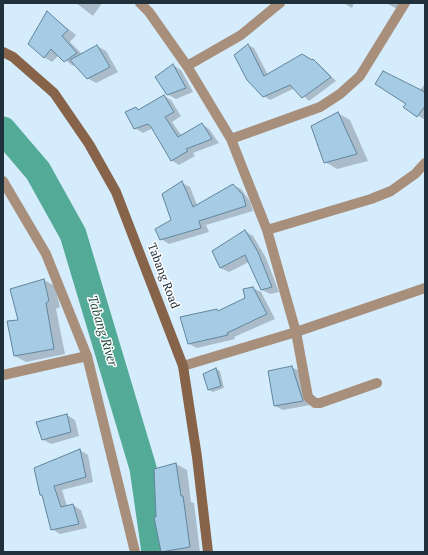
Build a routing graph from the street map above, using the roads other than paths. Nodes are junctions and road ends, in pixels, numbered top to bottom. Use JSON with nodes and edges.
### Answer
{"nodes":[{"id":1,"x":140,"y":3,"type":"edge"},
{"id":2,"x":280,"y":3,"type":"edge"},
{"id":3,"x":405,"y":3,"type":"edge"},
{"id":4,"x":3,"y":52,"type":"edge"},
{"id":5,"x":187,"y":66,"type":"junction"},
{"id":6,"x":231,"y":139,"type":"junction"},
{"id":7,"x":425,"y":163,"type":"edge"},
{"id":8,"x":3,"y":181,"type":"edge"},
{"id":9,"x":267,"y":230,"type":"junction"},
{"id":10,"x":425,"y":288,"type":"edge"},
{"id":11,"x":296,"y":332,"type":"junction"},
{"id":12,"x":87,"y":356,"type":"junction"},
{"id":13,"x":183,"y":366,"type":"junction"},
{"id":14,"x":3,"y":375,"type":"edge"},
{"id":15,"x":377,"y":383,"type":"dead end"},
{"id":16,"x":135,"y":552,"type":"edge"},
{"id":17,"x":208,"y":552,"type":"edge"}],
"edges":[{"from":1,"to":5,"type":"street"},
{"from":2,"to":5,"type":"street"},
{"from":3,"to":6,"type":"street"},
{"from":4,"to":13,"type":"main road","name":"Tabang Road"},
{"from":5,"to":6,"type":"street"},
{"from":6,"to":9,"type":"street"},
{"from":7,"to":9,"type":"street"},
{"from":8,"to":12,"type":"street"},
{"from":9,"to":11,"type":"street"},
{"from":10,"to":11,"type":"street"},
{"from":11,"to":13,"type":"street"},
{"from":11,"to":15,"type":"street"},
{"from":12,"to":14,"type":"street"},
{"from":12,"to":16,"type":"street"},
{"from":13,"to":17,"type":"main road","name":"Tabang Road"}]}
